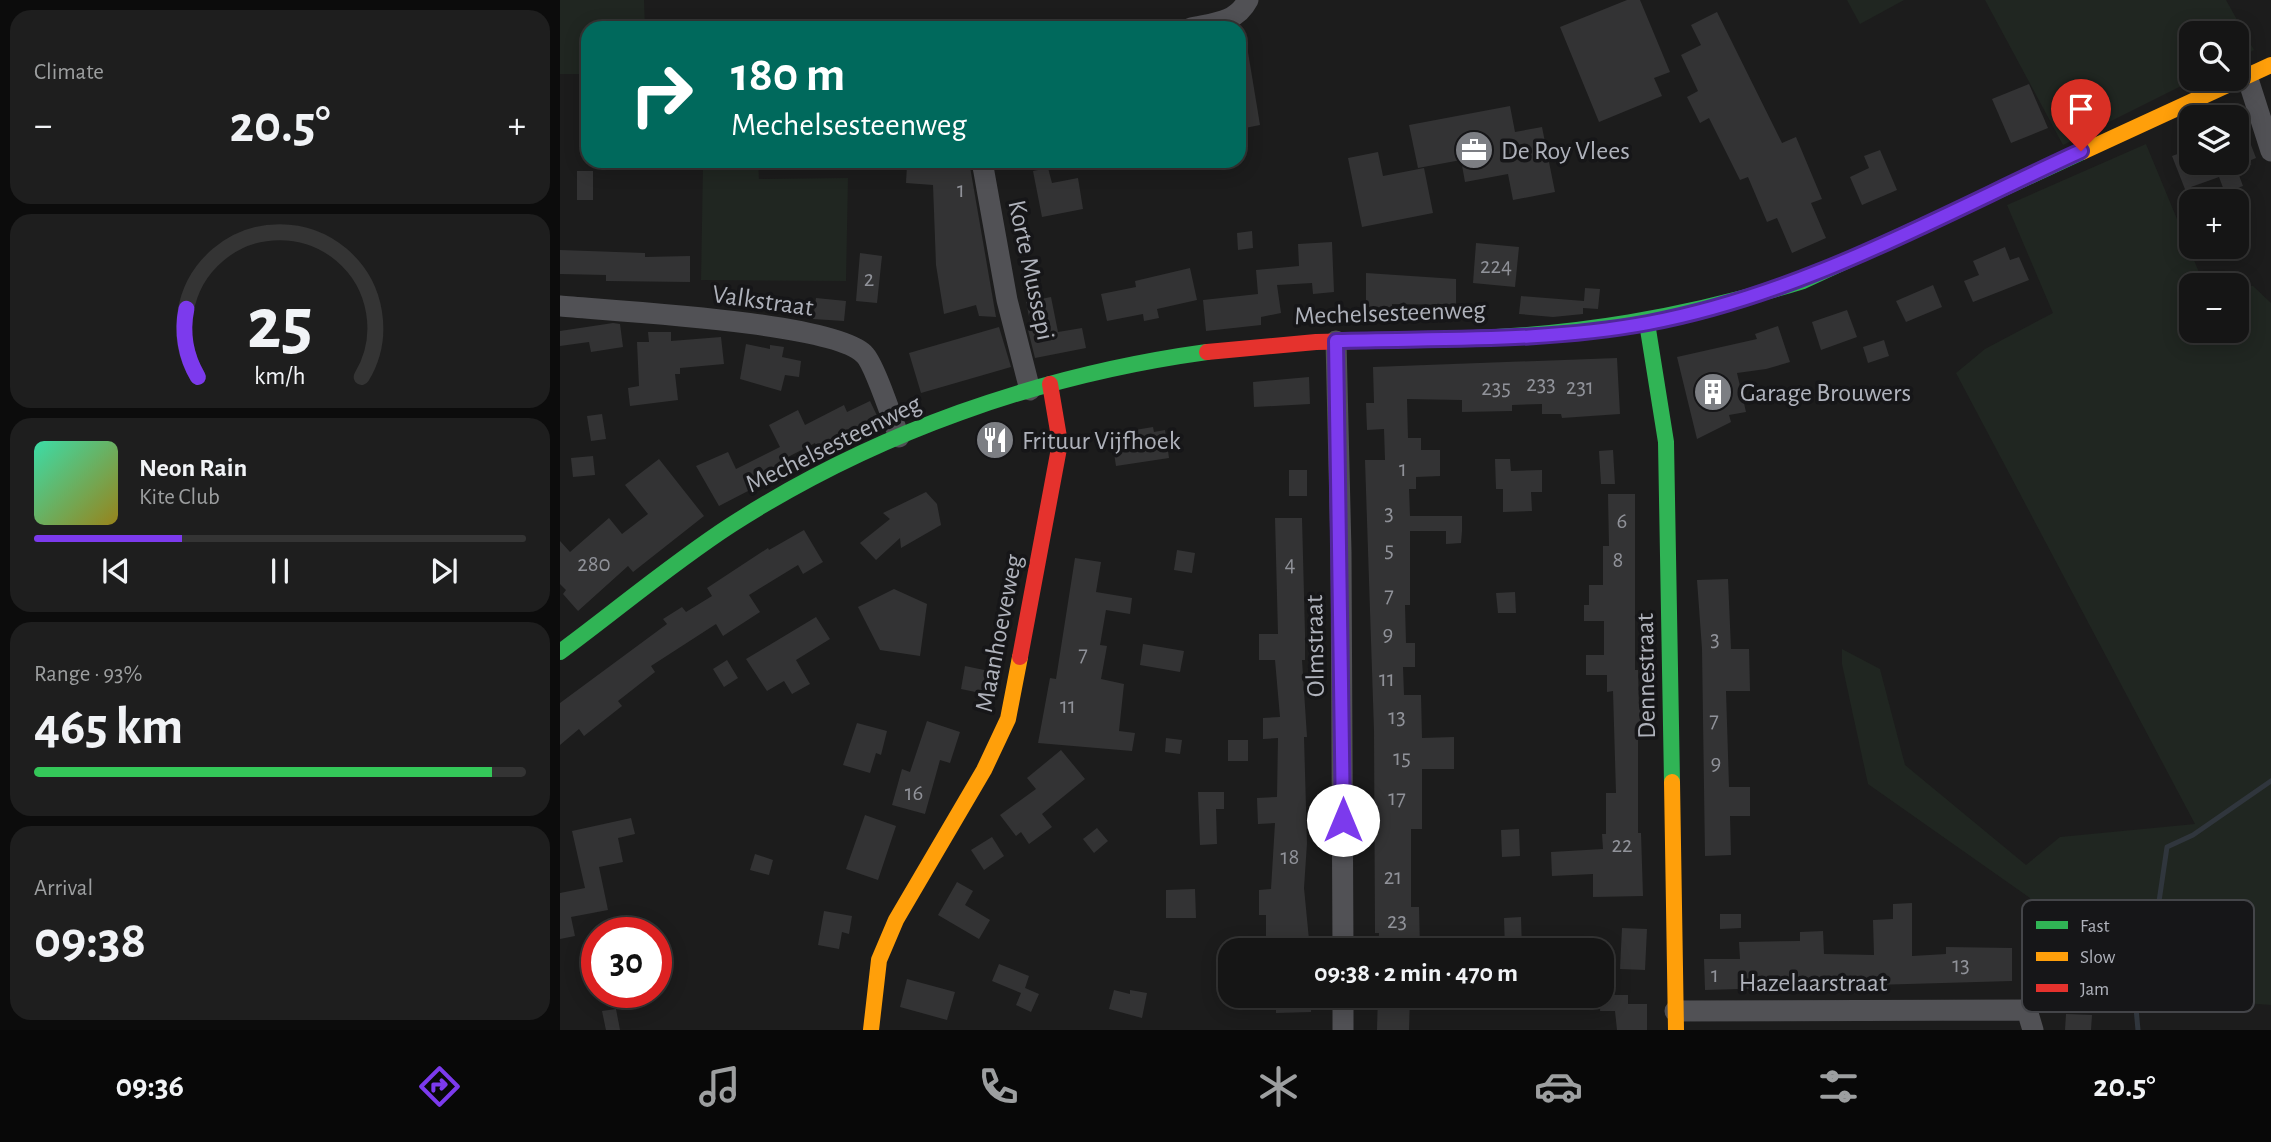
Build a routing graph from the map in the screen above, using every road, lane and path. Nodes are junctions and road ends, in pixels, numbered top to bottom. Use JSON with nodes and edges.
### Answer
{"nodes":[{"id":1,"x":1248,"y":0,"type":"edge"},
{"id":2,"x":1222,"y":21,"type":"edge"},
{"id":3,"x":2271,"y":65,"type":"edge"},
{"id":4,"x":2249,"y":75,"type":"edge"},
{"id":5,"x":2249,"y":82,"type":"edge"},
{"id":6,"x":2215,"y":91,"type":"edge"},
{"id":7,"x":2271,"y":151,"type":"edge"},
{"id":8,"x":983,"y":168,"type":"edge"},
{"id":9,"x":560,"y":306,"type":"edge"},
{"id":10,"x":1647,"y":323,"type":"junction"},
{"id":11,"x":1336,"y":341,"type":"junction"},
{"id":12,"x":1040,"y":387,"type":"junction"},
{"id":13,"x":899,"y":437,"type":"junction"},
{"id":14,"x":560,"y":652,"type":"edge"},
{"id":15,"x":1343,"y":938,"type":"edge"},
{"id":16,"x":1343,"y":1008,"type":"edge"},
{"id":17,"x":2022,"y":1011,"type":"edge"},
{"id":18,"x":2028,"y":1012,"type":"edge"},
{"id":19,"x":1675,"y":1020,"type":"edge"},
{"id":20,"x":1951,"y":1020,"type":"edge"},
{"id":21,"x":872,"y":1030,"type":"edge"},
{"id":22,"x":1343,"y":1030,"type":"edge"},
{"id":23,"x":2033,"y":1030,"type":"edge"}],
"edges":[{"from":1,"to":2,"type":"street"},
{"from":3,"to":4,"type":"main road","name":"Mechelsesteenweg"},
{"from":5,"to":7,"type":"street"},
{"from":6,"to":10,"type":"main road","name":"Mechelsesteenweg"},
{"from":8,"to":12,"type":"street","name":"Korte Mussepi"},
{"from":9,"to":13,"type":"street","name":"Valkstraat"},
{"from":10,"to":11,"type":"main road","name":"Mechelsesteenweg"},
{"from":10,"to":19,"type":"main road","name":"Dennestraat"},
{"from":11,"to":12,"type":"main road","name":"Mechelsesteenweg"},
{"from":11,"to":15,"type":"street","name":"Olmstraat"},
{"from":12,"to":13,"type":"main road","name":"Mechelsesteenweg"},
{"from":12,"to":21,"type":"main road","name":"Maanhoeveweg"},
{"from":13,"to":14,"type":"main road","name":"Mechelsesteenweg"},
{"from":16,"to":22,"type":"street"},
{"from":17,"to":20,"type":"street","name":"Hazelaarstraat"},
{"from":18,"to":23,"type":"street","name":"Hazelaarstraat"},
{"from":19,"to":20,"type":"street","name":"Hazelaarstraat"}]}
